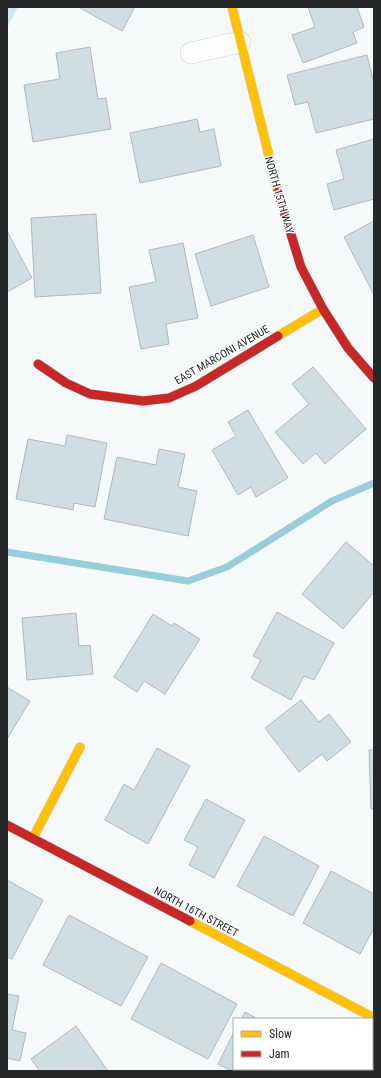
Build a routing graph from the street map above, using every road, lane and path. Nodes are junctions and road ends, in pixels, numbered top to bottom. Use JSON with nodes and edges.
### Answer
{"nodes":[{"id":1,"x":232,"y":7,"type":"edge"},
{"id":2,"x":240,"y":42,"type":"junction"},
{"id":3,"x":191,"y":53,"type":"dead end"},
{"id":4,"x":323,"y":309,"type":"junction"},
{"id":5,"x":38,"y":364,"type":"dead end"},
{"id":6,"x":374,"y":378,"type":"edge"},
{"id":7,"x":80,"y":747,"type":"dead end"},
{"id":8,"x":7,"y":825,"type":"edge"},
{"id":9,"x":33,"y":838,"type":"junction"},
{"id":10,"x":374,"y":1018,"type":"edge"}],
"edges":[{"from":1,"to":2,"type":"street","name":"NORTH 15TH WAY"},
{"from":2,"to":3,"type":"street"},
{"from":2,"to":4,"type":"street","name":"NORTH 15TH WAY"},
{"from":4,"to":5,"type":"street","name":"EAST MARCONI AVENUE"},
{"from":4,"to":6,"type":"street","name":"NORTH 15TH WAY"},
{"from":7,"to":9,"type":"street"},
{"from":8,"to":9,"type":"street","name":"NORTH 16TH STREET"},
{"from":9,"to":10,"type":"street","name":"NORTH 16TH STREET"}]}
